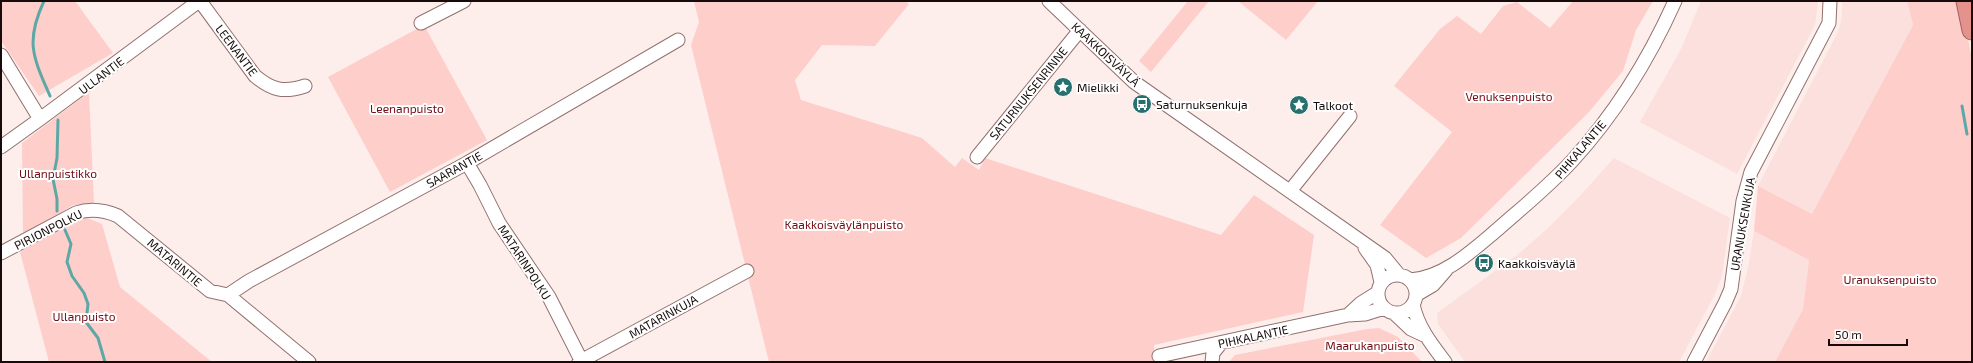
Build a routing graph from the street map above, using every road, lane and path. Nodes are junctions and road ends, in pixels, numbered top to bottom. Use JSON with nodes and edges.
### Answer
{"nodes":[{"id":1,"x":200,"y":1,"type":"edge"},
{"id":2,"x":464,"y":1,"type":"edge"},
{"id":3,"x":1049,"y":1,"type":"edge"},
{"id":4,"x":1676,"y":1,"type":"edge"},
{"id":5,"x":1830,"y":1,"type":"edge"},
{"id":6,"x":1966,"y":1,"type":"edge"},
{"id":7,"x":421,"y":24,"type":"dead end"},
{"id":8,"x":1080,"y":30,"type":"junction"},
{"id":9,"x":1972,"y":30,"type":"edge"},
{"id":10,"x":678,"y":40,"type":"dead end"},
{"id":11,"x":1,"y":55,"type":"edge"},
{"id":12,"x":305,"y":86,"type":"dead end"},
{"id":13,"x":1350,"y":116,"type":"dead end"},
{"id":14,"x":40,"y":120,"type":"junction"},
{"id":15,"x":1,"y":147,"type":"edge"},
{"id":16,"x":977,"y":157,"type":"dead end"},
{"id":17,"x":467,"y":163,"type":"junction"},
{"id":18,"x":1290,"y":191,"type":"junction"},
{"id":19,"x":118,"y":216,"type":"joint"},
{"id":20,"x":1361,"y":243,"type":"junction"},
{"id":21,"x":1,"y":253,"type":"edge"},
{"id":22,"x":1448,"y":267,"type":"junction"},
{"id":23,"x":746,"y":271,"type":"dead end"},
{"id":24,"x":1404,"y":277,"type":"junction"},
{"id":25,"x":1379,"y":287,"type":"junction"},
{"id":26,"x":228,"y":295,"type":"junction"},
{"id":27,"x":1415,"y":300,"type":"junction"},
{"id":28,"x":1389,"y":311,"type":"junction"},
{"id":29,"x":1348,"y":315,"type":"junction"},
{"id":30,"x":1426,"y":336,"type":"junction"},
{"id":31,"x":1221,"y":343,"type":"junction"},
{"id":32,"x":1159,"y":356,"type":"dead end"},
{"id":33,"x":580,"y":361,"type":"edge"},
{"id":34,"x":309,"y":362,"type":"edge"},
{"id":35,"x":1212,"y":362,"type":"edge"},
{"id":36,"x":1445,"y":362,"type":"edge"},
{"id":37,"x":1694,"y":362,"type":"edge"}],
"edges":[{"from":1,"to":12,"type":"street","name":"LEENANTIE"},
{"from":1,"to":14,"type":"street","name":"ULLANTIE"},
{"from":2,"to":7,"type":"street"},
{"from":3,"to":8,"type":"street","name":"KAAKKOISVÄYLÄ"},
{"from":4,"to":22,"type":"street","name":"PIHKALANTIE"},
{"from":5,"to":37,"type":"street","name":"URANUKSENKUJA"},
{"from":6,"to":9,"type":"highway"},
{"from":8,"to":16,"type":"street","name":"SATURNUKSENRINNE"},
{"from":8,"to":18,"type":"street","name":"KAAKKOISVÄYLÄ"},
{"from":10,"to":17,"type":"street","name":"SAARANTIE"},
{"from":11,"to":14,"type":"street"},
{"from":13,"to":18,"type":"street"},
{"from":14,"to":15,"type":"street","name":"ULLANTIE"},
{"from":17,"to":26,"type":"street","name":"SAARANTIE"},
{"from":17,"to":33,"type":"street","name":"MATARINPOLKU"},
{"from":18,"to":20,"type":"street","name":"KAAKKOISVÄYLÄ"},
{"from":19,"to":21,"type":"street","name":"PIRJONPOLKU"},
{"from":19,"to":26,"type":"street","name":"MATARINTIE"},
{"from":20,"to":24,"type":"street","name":"KAAKKOISVÄYLÄ"},
{"from":20,"to":25,"type":"street","name":"KAAKKOISVÄYLÄ"},
{"from":22,"to":24,"type":"street","name":"PIHKALANTIE"},
{"from":22,"to":27,"type":"street","name":"PIHKALANTIE"},
{"from":23,"to":33,"type":"street","name":"MATARINKUJA"},
{"from":24,"to":25,"type":"street"},
{"from":24,"to":27,"type":"street"},
{"from":25,"to":28,"type":"street"},
{"from":25,"to":29,"type":"street","name":"PIHKALANTIE"},
{"from":26,"to":34,"type":"street","name":"MATARINTIE"},
{"from":27,"to":28,"type":"street"},
{"from":27,"to":30,"type":"street"},
{"from":28,"to":29,"type":"street","name":"PIHKALANTIE"},
{"from":28,"to":30,"type":"street"},
{"from":29,"to":31,"type":"street","name":"PIHKALANTIE"},
{"from":30,"to":36,"type":"street"},
{"from":31,"to":32,"type":"street","name":"PIHKALANTIE"},
{"from":31,"to":35,"type":"street"}]}
